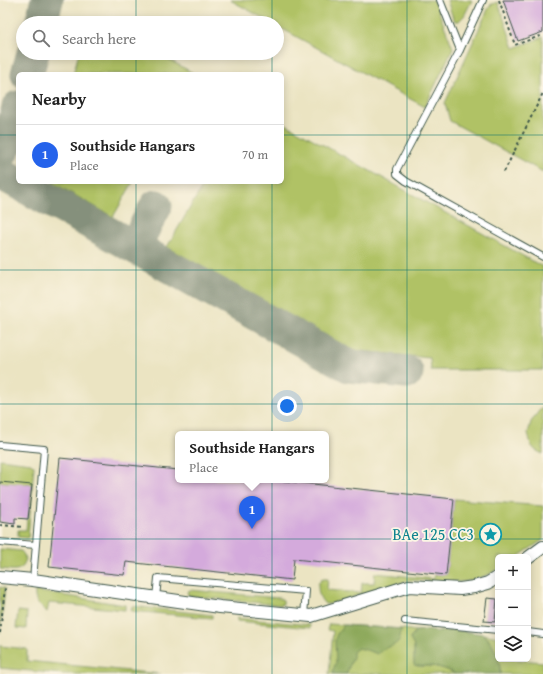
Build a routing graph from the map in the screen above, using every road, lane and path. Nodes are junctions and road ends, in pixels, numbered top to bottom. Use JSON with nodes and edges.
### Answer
{"nodes":[{"id":1,"x":440,"y":0,"type":"edge"},
{"id":2,"x":483,"y":0,"type":"edge"},
{"id":3,"x":499,"y":0,"type":"edge"},
{"id":4,"x":543,"y":35,"type":"edge"},
{"id":5,"x":460,"y":50,"type":"junction"},
{"id":6,"x":543,"y":93,"type":"edge"},
{"id":7,"x":504,"y":172,"type":"dead end"},
{"id":8,"x":543,"y":257,"type":"edge"},
{"id":9,"x":0,"y":445,"type":"edge"},
{"id":10,"x":0,"y":524,"type":"edge"},
{"id":11,"x":23,"y":527,"type":"dead end"},
{"id":12,"x":0,"y":542,"type":"edge"},
{"id":13,"x":36,"y":545,"type":"junction"},
{"id":14,"x":543,"y":548,"type":"edge"},
{"id":15,"x":531,"y":556,"type":"edge"},
{"id":16,"x":495,"y":579,"type":"edge"},
{"id":17,"x":32,"y":580,"type":"junction"},
{"id":18,"x":2,"y":581,"type":"edge"},
{"id":19,"x":156,"y":598,"type":"junction"},
{"id":20,"x":304,"y":615,"type":"junction"},
{"id":21,"x":405,"y":620,"type":"dead end"},
{"id":22,"x":495,"y":630,"type":"edge"},
{"id":23,"x":531,"y":632,"type":"edge"},
{"id":24,"x":0,"y":633,"type":"edge"},
{"id":25,"x":543,"y":634,"type":"edge"}],
"edges":[{"from":1,"to":5,"type":"lane"},
{"from":2,"to":5,"type":"lane"},
{"from":3,"to":4,"type":"path"},
{"from":5,"to":8,"type":"lane"},
{"from":6,"to":7,"type":"path"},
{"from":9,"to":13,"type":"lane"},
{"from":10,"to":11,"type":"path"},
{"from":12,"to":13,"type":"lane"},
{"from":13,"to":17,"type":"lane"},
{"from":14,"to":15,"type":"street"},
{"from":16,"to":20,"type":"street"},
{"from":17,"to":18,"type":"street"},
{"from":17,"to":19,"type":"street"},
{"from":18,"to":24,"type":"path"},
{"from":19,"to":20,"type":"street"},
{"from":19,"to":20,"type":"lane"},
{"from":21,"to":22,"type":"lane"},
{"from":23,"to":25,"type":"lane"}]}
